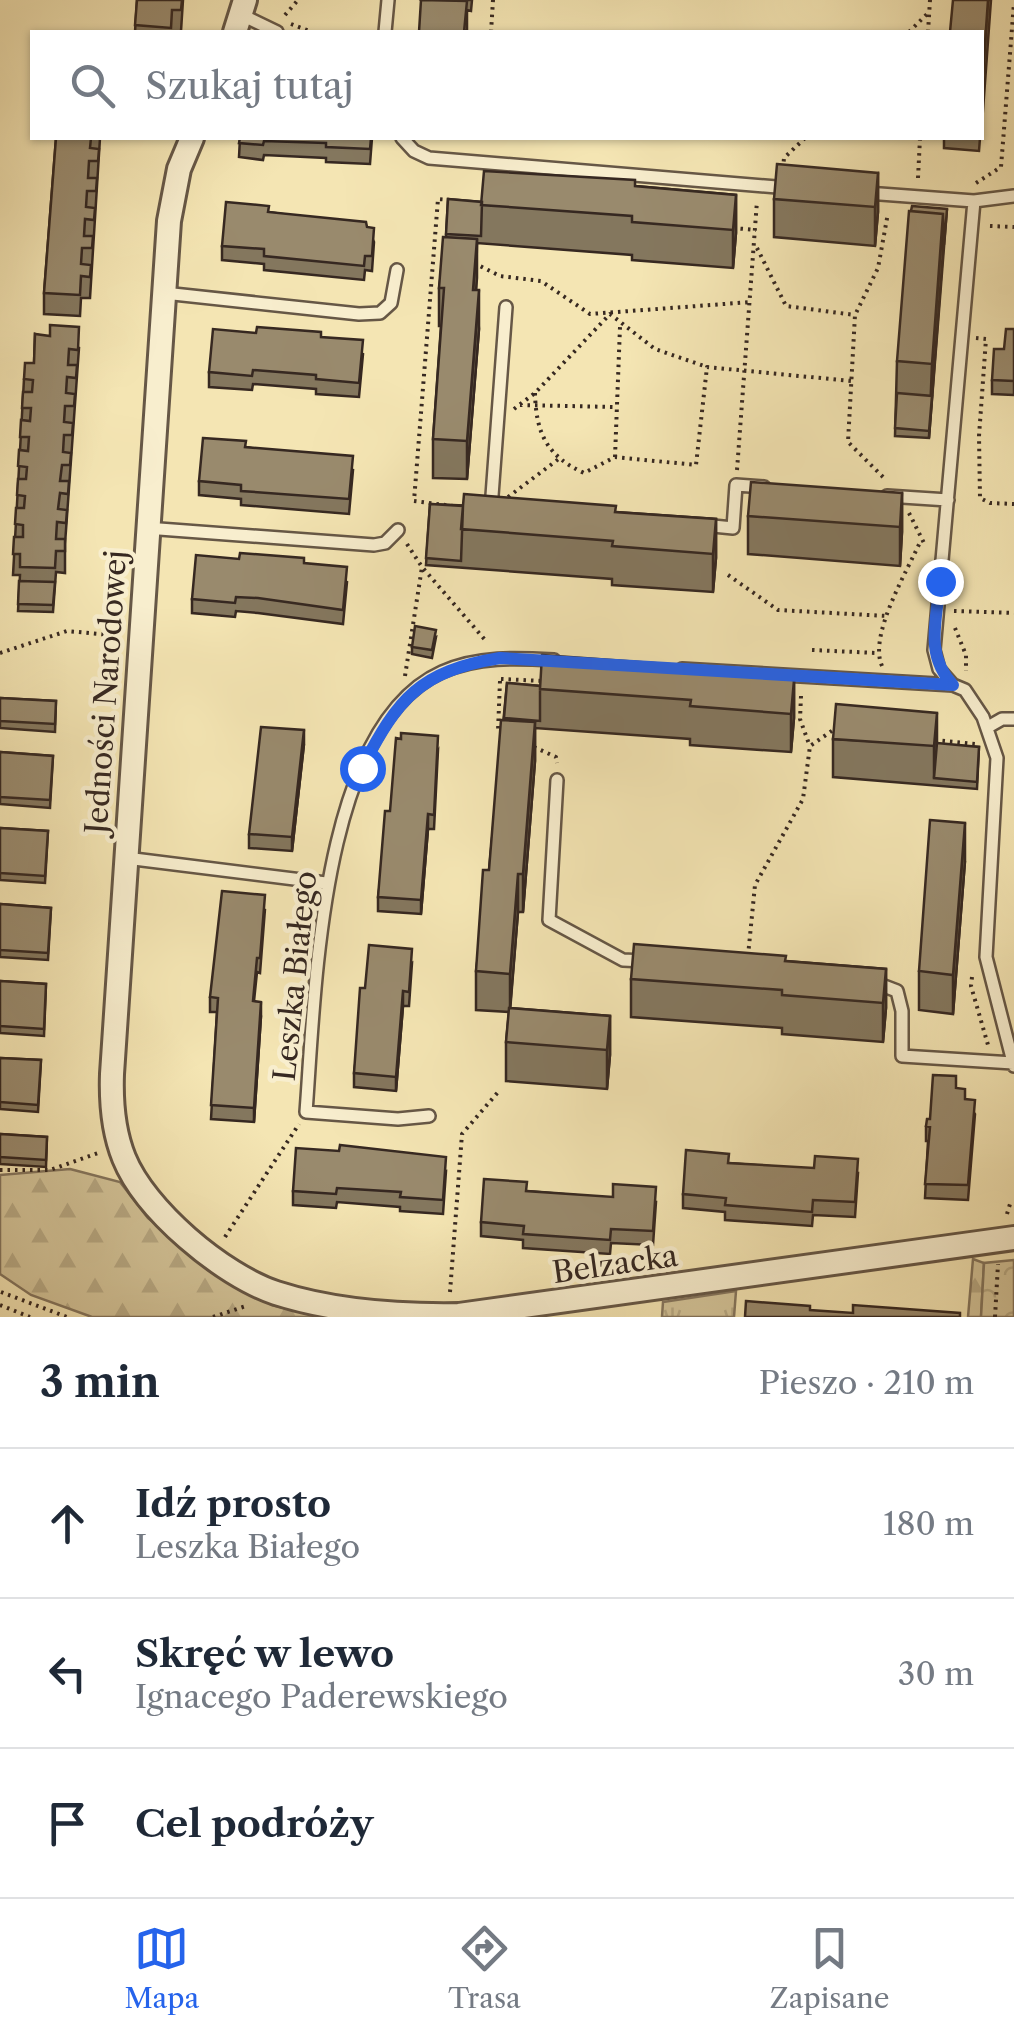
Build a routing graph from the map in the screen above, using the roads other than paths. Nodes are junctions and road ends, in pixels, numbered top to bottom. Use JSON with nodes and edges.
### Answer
{"nodes":[{"id":1,"x":388,"y":0,"type":"edge"},
{"id":2,"x":240,"y":16,"type":"edge"},
{"id":3,"x":272,"y":30,"type":"edge"},
{"id":4,"x":385,"y":30,"type":"edge"},
{"id":5,"x":191,"y":140,"type":"edge"},
{"id":6,"x":404,"y":140,"type":"edge"},
{"id":7,"x":800,"y":188,"type":"edge"},
{"id":8,"x":854,"y":192,"type":"edge"},
{"id":9,"x":1014,"y":196,"type":"edge"},
{"id":10,"x":974,"y":201,"type":"junction"},
{"id":11,"x":397,"y":270,"type":"dead end"},
{"id":12,"x":164,"y":293,"type":"junction"},
{"id":13,"x":506,"y":306,"type":"dead end"},
{"id":14,"x":772,"y":488,"type":"edge"},
{"id":15,"x":865,"y":494,"type":"edge"},
{"id":16,"x":943,"y":500,"type":"junction"},
{"id":17,"x":510,"y":512,"type":"edge"},
{"id":18,"x":696,"y":525,"type":"edge"},
{"id":19,"x":146,"y":528,"type":"junction"},
{"id":20,"x":398,"y":530,"type":"road end"},
{"id":21,"x":568,"y":661,"type":"edge"},
{"id":22,"x":664,"y":668,"type":"edge"},
{"id":23,"x":959,"y":688,"type":"junction"},
{"id":24,"x":1014,"y":719,"type":"edge"},
{"id":25,"x":988,"y":727,"type":"junction"},
{"id":26,"x":557,"y":780,"type":"road end"},
{"id":27,"x":126,"y":858,"type":"junction"},
{"id":28,"x":326,"y":883,"type":"junction"},
{"id":29,"x":658,"y":963,"type":"edge"},
{"id":30,"x":860,"y":980,"type":"edge"},
{"id":31,"x":1014,"y":1065,"type":"edge"},
{"id":32,"x":429,"y":1116,"type":"dead end"},
{"id":33,"x":182,"y":1232,"type":"joint"},
{"id":34,"x":1006,"y":1233,"type":"edge"}],
"edges":[{"from":1,"to":4,"type":"lane"},
{"from":2,"to":3,"type":"lane"},
{"from":5,"to":12,"type":"street","name":"Jedności Narodowej"},
{"from":6,"to":7,"type":"lane"},
{"from":8,"to":10,"type":"lane"},
{"from":9,"to":10,"type":"lane"},
{"from":10,"to":16,"type":"lane"},
{"from":11,"to":12,"type":"lane"},
{"from":12,"to":19,"type":"street","name":"Jedności Narodowej"},
{"from":13,"to":17,"type":"lane"},
{"from":14,"to":18,"type":"lane"},
{"from":15,"to":16,"type":"lane"},
{"from":16,"to":23,"type":"lane"},
{"from":19,"to":20,"type":"lane"},
{"from":19,"to":27,"type":"street","name":"Jedności Narodowej"},
{"from":21,"to":28,"type":"lane","name":"Leszka Białego"},
{"from":22,"to":23,"type":"lane"},
{"from":23,"to":25,"type":"lane"},
{"from":24,"to":25,"type":"lane"},
{"from":25,"to":31,"type":"lane"},
{"from":26,"to":29,"type":"lane"},
{"from":27,"to":28,"type":"lane"},
{"from":27,"to":33,"type":"street","name":"Jedności Narodowej"},
{"from":28,"to":32,"type":"lane","name":"Leszka Białego"},
{"from":30,"to":31,"type":"lane"},
{"from":33,"to":34,"type":"street","name":"Belzacka"}]}
